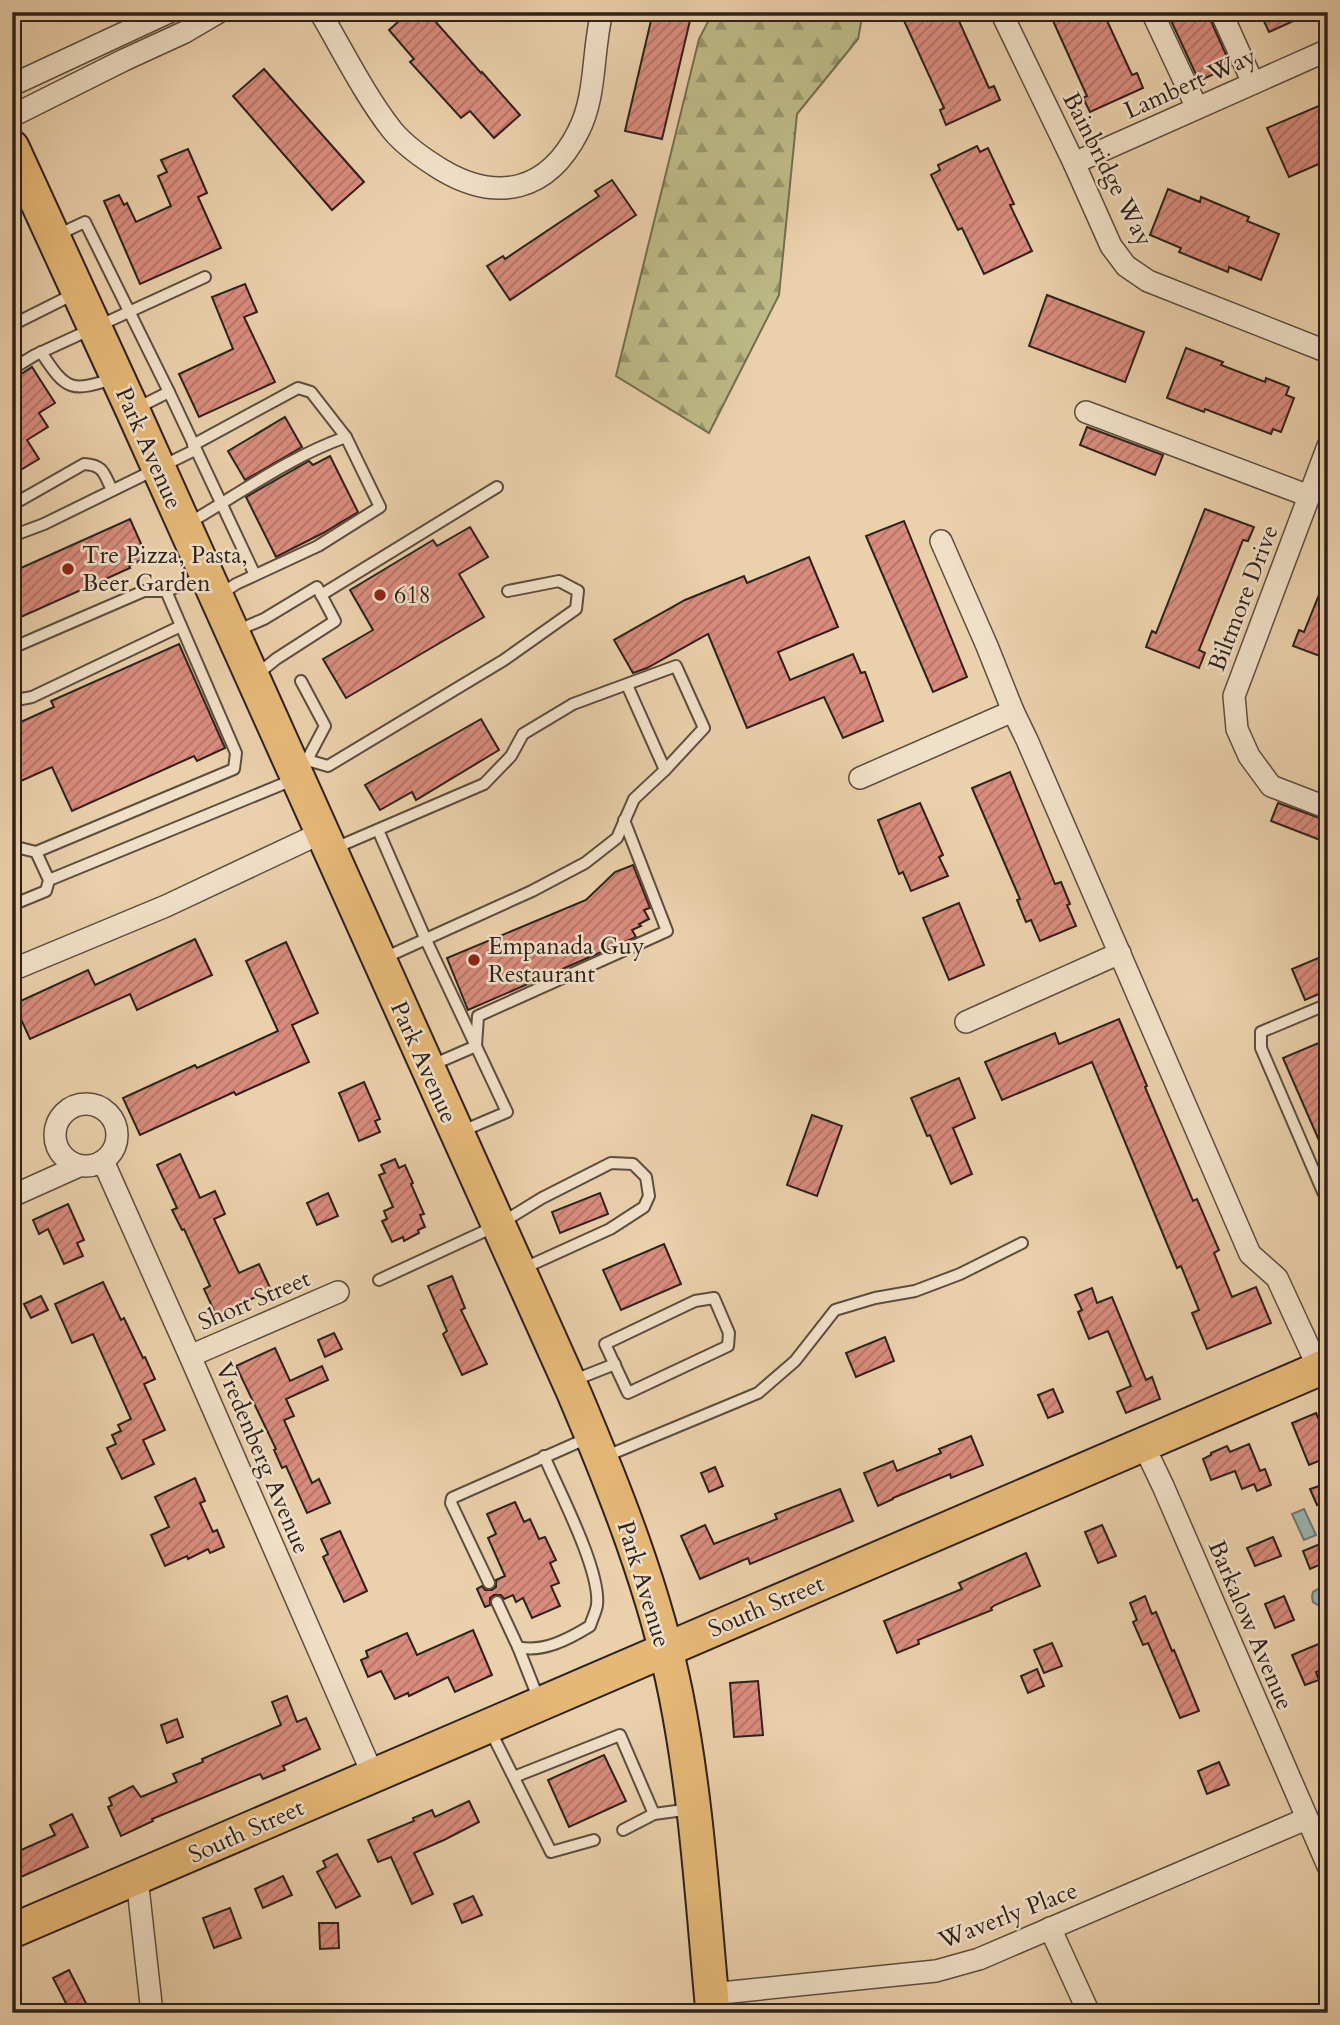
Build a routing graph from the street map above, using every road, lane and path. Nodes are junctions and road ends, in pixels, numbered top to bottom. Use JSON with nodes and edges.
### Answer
{"nodes":[{"id":1,"x":169,"y":12,"type":"edge"},
{"id":2,"x":219,"y":12,"type":"edge"},
{"id":3,"x":320,"y":12,"type":"edge"},
{"id":4,"x":602,"y":12,"type":"edge"},
{"id":5,"x":1001,"y":12,"type":"edge"},
{"id":6,"x":1152,"y":12,"type":"edge"},
{"id":7,"x":1221,"y":12,"type":"edge"},
{"id":8,"x":1328,"y":50,"type":"edge"},
{"id":9,"x":1253,"y":83,"type":"junction"},
{"id":10,"x":12,"y":85,"type":"edge"},
{"id":11,"x":1197,"y":108,"type":"junction"},
{"id":12,"x":12,"y":116,"type":"edge"},
{"id":13,"x":12,"y":147,"type":"edge"},
{"id":14,"x":1074,"y":163,"type":"junction"},
{"id":15,"x":53,"y":237,"type":"junction"},
{"id":16,"x":205,"y":277,"type":"dead end"},
{"id":17,"x":78,"y":292,"type":"junction"},
{"id":18,"x":129,"y":313,"type":"junction"},
{"id":19,"x":12,"y":325,"type":"edge"},
{"id":20,"x":94,"y":329,"type":"junction"},
{"id":21,"x":41,"y":352,"type":"junction"},
{"id":22,"x":1328,"y":352,"type":"edge"},
{"id":23,"x":12,"y":369,"type":"edge"},
{"id":24,"x":117,"y":378,"type":"junction"},
{"id":25,"x":169,"y":392,"type":"junction"},
{"id":26,"x":133,"y":411,"type":"junction"},
{"id":27,"x":1086,"y":412,"type":"dead end"},
{"id":28,"x":346,"y":437,"type":"junction"},
{"id":29,"x":1328,"y":446,"type":"edge"},
{"id":30,"x":194,"y":447,"type":"junction"},
{"id":31,"x":158,"y":468,"type":"junction"},
{"id":32,"x":497,"y":487,"type":"dead end"},
{"id":33,"x":112,"y":490,"type":"junction"},
{"id":34,"x":1309,"y":496,"type":"junction"},
{"id":35,"x":222,"y":504,"type":"junction"},
{"id":36,"x":12,"y":505,"type":"edge"},
{"id":37,"x":184,"y":526,"type":"junction"},
{"id":38,"x":12,"y":537,"type":"edge"},
{"id":39,"x":941,"y":541,"type":"dead end"},
{"id":40,"x":255,"y":575,"type":"junction"},
{"id":41,"x":211,"y":586,"type":"junction"},
{"id":42,"x":166,"y":590,"type":"junction"},
{"id":43,"x":508,"y":591,"type":"dead end"},
{"id":44,"x":321,"y":595,"type":"junction"},
{"id":45,"x":181,"y":626,"type":"junction"},
{"id":46,"x":232,"y":633,"type":"junction"},
{"id":47,"x":12,"y":648,"type":"edge"},
{"id":48,"x":252,"y":677,"type":"junction"},
{"id":49,"x":301,"y":681,"type":"dead end"},
{"id":50,"x":627,"y":685,"type":"junction"},
{"id":51,"x":12,"y":697,"type":"edge"},
{"id":52,"x":1013,"y":711,"type":"junction"},
{"id":53,"x":299,"y":768,"type":"junction"},
{"id":54,"x":665,"y":770,"type":"junction"},
{"id":55,"x":860,"y":778,"type":"dead end"},
{"id":56,"x":1328,"y":808,"type":"edge"},
{"id":57,"x":624,"y":820,"type":"junction"},
{"id":58,"x":378,"y":830,"type":"junction"},
{"id":59,"x":325,"y":842,"type":"junction"},
{"id":60,"x":12,"y":846,"type":"edge"},
{"id":61,"x":36,"y":852,"type":"junction"},
{"id":62,"x":49,"y":880,"type":"junction"},
{"id":63,"x":12,"y":905,"type":"edge"},
{"id":64,"x":426,"y":940,"type":"junction"},
{"id":65,"x":1120,"y":953,"type":"junction"},
{"id":66,"x":379,"y":960,"type":"junction"},
{"id":67,"x":12,"y":970,"type":"edge"},
{"id":68,"x":1328,"y":1004,"type":"edge"},
{"id":69,"x":966,"y":1023,"type":"dead end"},
{"id":70,"x":476,"y":1046,"type":"junction"},
{"id":71,"x":426,"y":1067,"type":"junction"},
{"id":72,"x":457,"y":1134,"type":"junction"},
{"id":73,"x":103,"y":1161,"type":"junction"},
{"id":74,"x":79,"y":1166,"type":"junction"},
{"id":75,"x":12,"y":1196,"type":"edge"},
{"id":76,"x":1328,"y":1198,"type":"edge"},
{"id":77,"x":498,"y":1225,"type":"junction"},
{"id":78,"x":1022,"y":1243,"type":"dead end"},
{"id":79,"x":518,"y":1271,"type":"junction"},
{"id":80,"x":379,"y":1280,"type":"dead end"},
{"id":81,"x":338,"y":1292,"type":"dead end"},
{"id":82,"x":190,"y":1356,"type":"junction"},
{"id":83,"x":614,"y":1364,"type":"junction"},
{"id":84,"x":1323,"y":1367,"type":"edge"},
{"id":85,"x":569,"y":1382,"type":"junction"},
{"id":86,"x":1143,"y":1444,"type":"junction"},
{"id":87,"x":597,"y":1447,"type":"junction"},
{"id":88,"x":544,"y":1456,"type":"junction"},
{"id":89,"x":489,"y":1583,"type":"dead end"},
{"id":90,"x":497,"y":1602,"type":"dead end"},
{"id":91,"x":518,"y":1647,"type":"junction"},
{"id":92,"x":664,"y":1649,"type":"junction"},
{"id":93,"x":540,"y":1704,"type":"junction"},
{"id":94,"x":488,"y":1726,"type":"junction"},
{"id":95,"x":373,"y":1776,"type":"junction"},
{"id":96,"x":514,"y":1777,"type":"junction"},
{"id":97,"x":693,"y":1809,"type":"junction"},
{"id":98,"x":654,"y":1814,"type":"junction"},
{"id":99,"x":1306,"y":1818,"type":"junction"},
{"id":100,"x":623,"y":1830,"type":"dead end"},
{"id":101,"x":594,"y":1840,"type":"dead end"},
{"id":102,"x":1328,"y":1866,"type":"edge"},
{"id":103,"x":137,"y":1878,"type":"junction"},
{"id":104,"x":1051,"y":1928,"type":"junction"},
{"id":105,"x":12,"y":1931,"type":"edge"},
{"id":106,"x":712,"y":2003,"type":"edge"},
{"id":107,"x":152,"y":2013,"type":"edge"},
{"id":108,"x":1089,"y":2013,"type":"edge"}],
"edges":[{"from":1,"to":10,"type":"street"},
{"from":2,"to":12,"type":"street"},
{"from":3,"to":4,"type":"street"},
{"from":5,"to":14,"type":"street","name":"Bainbridge Way"},
{"from":6,"to":11,"type":"street"},
{"from":7,"to":9,"type":"street"},
{"from":8,"to":9,"type":"street","name":"Lambert Way"},
{"from":9,"to":11,"type":"street","name":"Lambert Way"},
{"from":11,"to":14,"type":"street","name":"Lambert Way"},
{"from":13,"to":15,"type":"main road","name":"Park Avenue"},
{"from":14,"to":22,"type":"street","name":"Bainbridge Way"},
{"from":15,"to":17,"type":"main road","name":"Park Avenue"},
{"from":15,"to":18,"type":"lane"},
{"from":16,"to":18,"type":"lane"},
{"from":17,"to":19,"type":"lane"},
{"from":17,"to":20,"type":"main road","name":"Park Avenue"},
{"from":18,"to":20,"type":"lane"},
{"from":18,"to":25,"type":"lane"},
{"from":20,"to":21,"type":"lane"},
{"from":20,"to":24,"type":"main road","name":"Park Avenue"},
{"from":21,"to":23,"type":"lane"},
{"from":21,"to":24,"type":"lane"},
{"from":24,"to":26,"type":"main road","name":"Park Avenue"},
{"from":25,"to":26,"type":"lane"},
{"from":25,"to":30,"type":"lane"},
{"from":26,"to":31,"type":"main road","name":"Park Avenue"},
{"from":27,"to":34,"type":"street"},
{"from":28,"to":30,"type":"lane"},
{"from":28,"to":35,"type":"lane"},
{"from":28,"to":40,"type":"lane"},
{"from":29,"to":34,"type":"street","name":"Biltmore Drive"},
{"from":30,"to":31,"type":"lane"},
{"from":30,"to":35,"type":"lane"},
{"from":31,"to":33,"type":"lane"},
{"from":31,"to":37,"type":"main road","name":"Park Avenue"},
{"from":32,"to":44,"type":"lane"},
{"from":33,"to":36,"type":"lane"},
{"from":33,"to":38,"type":"lane"},
{"from":34,"to":56,"type":"street","name":"Biltmore Drive"},
{"from":35,"to":37,"type":"lane"},
{"from":35,"to":40,"type":"lane"},
{"from":37,"to":41,"type":"main road","name":"Park Avenue"},
{"from":39,"to":52,"type":"street"},
{"from":40,"to":41,"type":"lane"},
{"from":41,"to":42,"type":"lane"},
{"from":41,"to":46,"type":"main road","name":"Park Avenue"},
{"from":42,"to":45,"type":"lane"},
{"from":42,"to":47,"type":"lane"},
{"from":43,"to":53,"type":"lane"},
{"from":44,"to":46,"type":"lane"},
{"from":44,"to":48,"type":"lane"},
{"from":45,"to":51,"type":"lane"},
{"from":45,"to":61,"type":"lane"},
{"from":46,"to":48,"type":"main road","name":"Park Avenue"},
{"from":48,"to":53,"type":"main road","name":"Park Avenue"},
{"from":49,"to":53,"type":"lane"},
{"from":50,"to":54,"type":"lane"},
{"from":50,"to":54,"type":"lane"},
{"from":50,"to":58,"type":"lane"},
{"from":52,"to":55,"type":"street"},
{"from":52,"to":65,"type":"street"},
{"from":53,"to":59,"type":"main road","name":"Park Avenue"},
{"from":53,"to":62,"type":"lane"},
{"from":54,"to":57,"type":"lane"},
{"from":57,"to":64,"type":"lane"},
{"from":57,"to":70,"type":"lane"},
{"from":58,"to":59,"type":"lane"},
{"from":58,"to":64,"type":"lane"},
{"from":59,"to":66,"type":"main road","name":"Park Avenue"},
{"from":59,"to":67,"type":"street"},
{"from":60,"to":61,"type":"lane"},
{"from":61,"to":62,"type":"lane"},
{"from":62,"to":63,"type":"lane"},
{"from":64,"to":66,"type":"lane"},
{"from":64,"to":70,"type":"lane"},
{"from":65,"to":69,"type":"street"},
{"from":65,"to":84,"type":"street"},
{"from":66,"to":71,"type":"main road","name":"Park Avenue"},
{"from":68,"to":76,"type":"lane"},
{"from":70,"to":71,"type":"lane"},
{"from":70,"to":72,"type":"lane"},
{"from":71,"to":72,"type":"main road","name":"Park Avenue"},
{"from":72,"to":77,"type":"main road","name":"Park Avenue"},
{"from":73,"to":74,"type":"street"},
{"from":73,"to":74,"type":"street"},
{"from":73,"to":82,"type":"street","name":"Vredenberg Avenue"},
{"from":74,"to":75,"type":"street"},
{"from":77,"to":79,"type":"main road","name":"Park Avenue"},
{"from":77,"to":79,"type":"lane"},
{"from":77,"to":80,"type":"lane"},
{"from":78,"to":87,"type":"lane"},
{"from":79,"to":85,"type":"main road","name":"Park Avenue"},
{"from":81,"to":82,"type":"street","name":"Short Street"},
{"from":82,"to":95,"type":"street","name":"Vredenberg Avenue"},
{"from":83,"to":83,"type":"lane"},
{"from":83,"to":85,"type":"lane"},
{"from":84,"to":86,"type":"main road","name":"South Street"},
{"from":85,"to":87,"type":"main road","name":"Park Avenue"},
{"from":86,"to":92,"type":"main road","name":"South Street"},
{"from":86,"to":99,"type":"street","name":"Barkalow Avenue"},
{"from":87,"to":88,"type":"lane"},
{"from":87,"to":92,"type":"main road","name":"Park Avenue"},
{"from":88,"to":89,"type":"lane"},
{"from":88,"to":91,"type":"lane"},
{"from":90,"to":91,"type":"lane"},
{"from":91,"to":93,"type":"lane"},
{"from":92,"to":93,"type":"main road","name":"South Street"},
{"from":92,"to":97,"type":"main road","name":"Park Avenue"},
{"from":93,"to":94,"type":"main road","name":"South Street"},
{"from":94,"to":95,"type":"main road","name":"South Street"},
{"from":94,"to":96,"type":"lane"},
{"from":95,"to":103,"type":"main road","name":"South Street"},
{"from":96,"to":98,"type":"lane"},
{"from":96,"to":101,"type":"lane"},
{"from":97,"to":98,"type":"lane"},
{"from":97,"to":106,"type":"main road","name":"Park Avenue"},
{"from":98,"to":100,"type":"lane"},
{"from":99,"to":102,"type":"street","name":"Barkalow Avenue"},
{"from":99,"to":104,"type":"street","name":"Waverly Place"},
{"from":103,"to":105,"type":"main road","name":"South Street"},
{"from":103,"to":107,"type":"street"},
{"from":104,"to":106,"type":"street","name":"Waverly Place"},
{"from":104,"to":108,"type":"street"}]}
